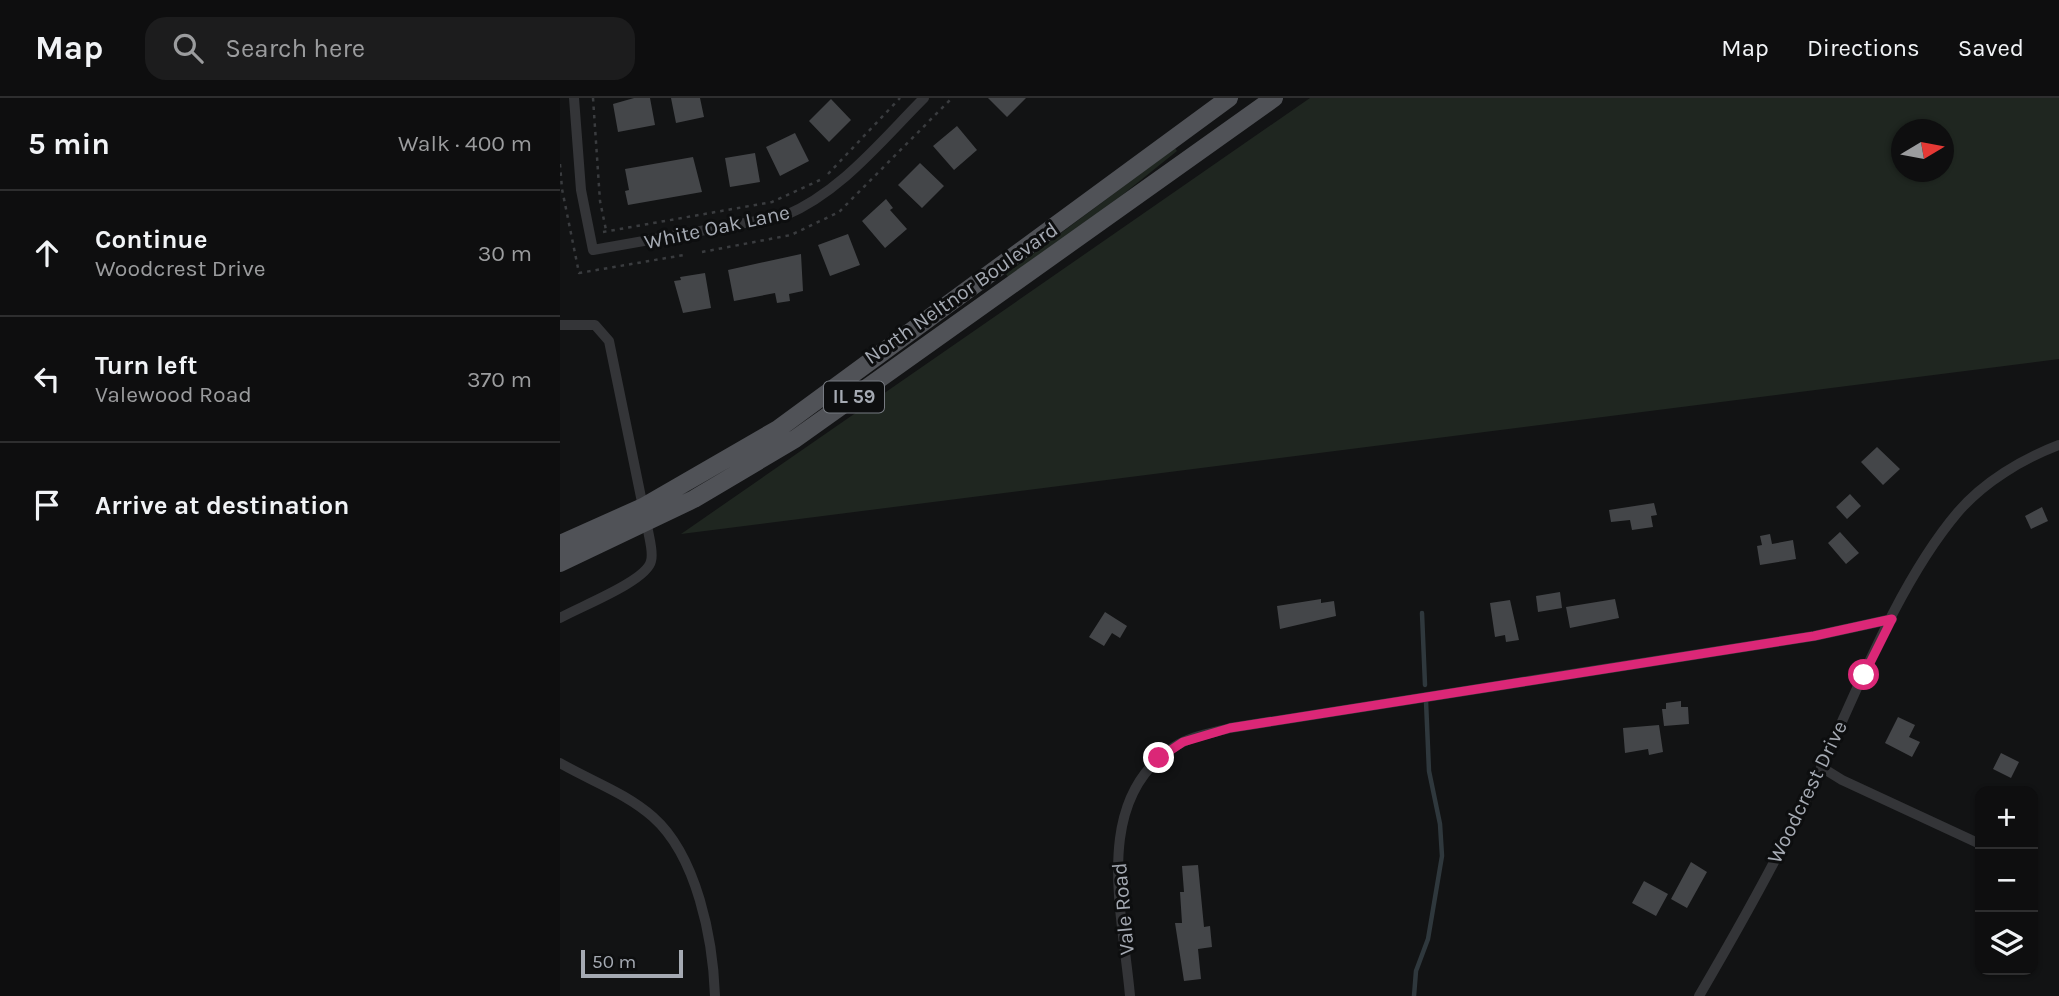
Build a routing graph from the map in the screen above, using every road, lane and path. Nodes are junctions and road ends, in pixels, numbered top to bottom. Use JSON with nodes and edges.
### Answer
{"nodes":[{"id":1,"x":574,"y":98,"type":"edge"},
{"id":2,"x":593,"y":98,"type":"edge"},
{"id":3,"x":900,"y":98,"type":"edge"},
{"id":4,"x":924,"y":98,"type":"edge"},
{"id":5,"x":1229,"y":98,"type":"edge"},
{"id":6,"x":1274,"y":98,"type":"edge"},
{"id":7,"x":606,"y":231,"type":"junction"},
{"id":8,"x":590,"y":234,"type":"junction"},
{"id":9,"x":560,"y":325,"type":"edge"},
{"id":10,"x":2059,"y":445,"type":"edge"},
{"id":11,"x":645,"y":515,"type":"junction"},
{"id":12,"x":560,"y":544,"type":"edge"},
{"id":13,"x":560,"y":563,"type":"edge"},
{"id":14,"x":560,"y":618,"type":"edge"},
{"id":15,"x":1892,"y":619,"type":"junction"},
{"id":16,"x":560,"y":763,"type":"edge"},
{"id":17,"x":1821,"y":767,"type":"junction"},
{"id":18,"x":1975,"y":842,"type":"edge"},
{"id":19,"x":715,"y":996,"type":"edge"},
{"id":20,"x":1130,"y":996,"type":"edge"},
{"id":21,"x":1699,"y":996,"type":"edge"}],
"edges":[{"from":1,"to":8,"type":"street"},
{"from":2,"to":7,"type":"path"},
{"from":3,"to":7,"type":"path"},
{"from":4,"to":8,"type":"street","name":"White Oak Lane"},
{"from":5,"to":11,"type":"main road","name":"North Neltnor Boulevard","number":"IL 59"},
{"from":6,"to":11,"type":"main road","name":"North Neltnor Boulevard","number":"IL 59"},
{"from":7,"to":8,"type":"path"},
{"from":9,"to":11,"type":"street"},
{"from":10,"to":15,"type":"street","name":"Woodcrest Drive"},
{"from":11,"to":12,"type":"main road","name":"North Neltnor Boulevard","number":"IL 59"},
{"from":11,"to":13,"type":"main road","name":"North Neltnor Boulevard","number":"IL 59"},
{"from":11,"to":14,"type":"street"},
{"from":15,"to":17,"type":"street","name":"Woodcrest Drive"},
{"from":15,"to":20,"type":"street","name":"Vale Road"},
{"from":16,"to":19,"type":"street"},
{"from":17,"to":18,"type":"street"},
{"from":17,"to":21,"type":"street","name":"Woodcrest Drive"}]}
